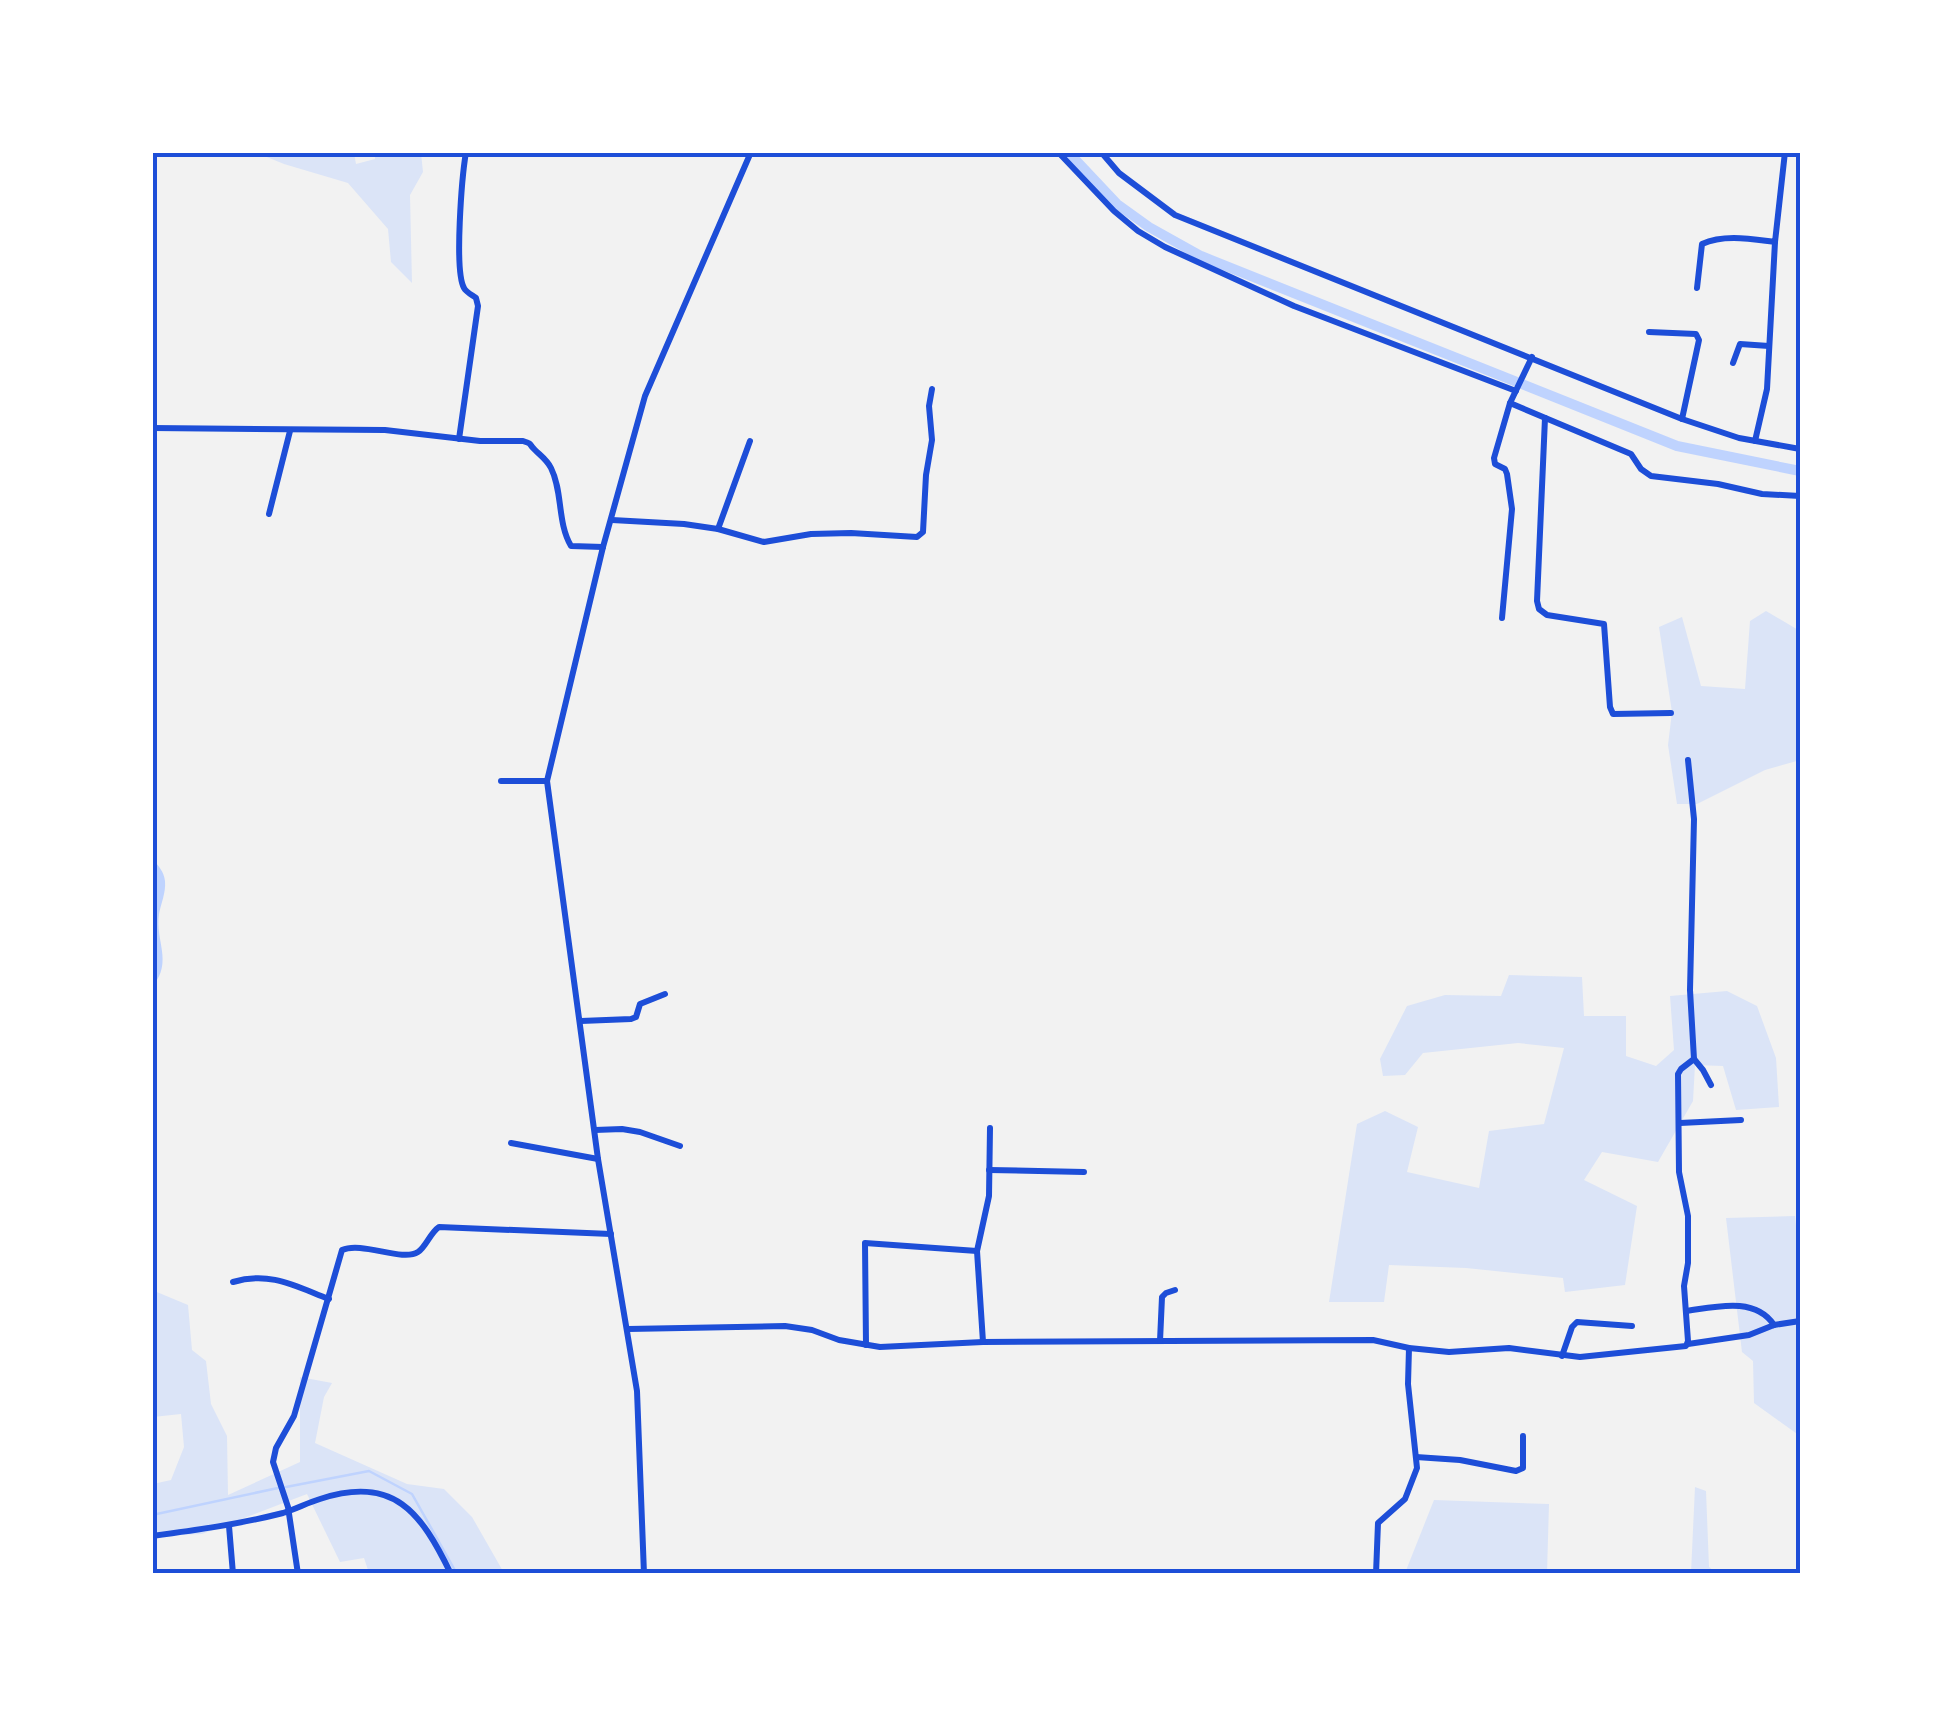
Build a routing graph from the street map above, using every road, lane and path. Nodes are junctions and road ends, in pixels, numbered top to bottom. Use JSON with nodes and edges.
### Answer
{"nodes":[{"id":1,"x":466,"y":152,"type":"edge"},
{"id":2,"x":751,"y":152,"type":"edge"},
{"id":3,"x":1058,"y":152,"type":"edge"},
{"id":4,"x":1101,"y":152,"type":"edge"},
{"id":5,"x":1786,"y":152,"type":"edge"},
{"id":6,"x":1775,"y":242,"type":"junction"},
{"id":7,"x":1696,"y":288,"type":"dead end"},
{"id":8,"x":1649,"y":332,"type":"dead end"},
{"id":9,"x":1769,"y":346,"type":"junction"},
{"id":10,"x":1530,"y":361,"type":"junction"},
{"id":11,"x":1733,"y":363,"type":"dead end"},
{"id":12,"x":1517,"y":388,"type":"junction"},
{"id":13,"x":932,"y":389,"type":"dead end"},
{"id":14,"x":1510,"y":403,"type":"junction"},
{"id":15,"x":1544,"y":418,"type":"junction"},
{"id":16,"x":1682,"y":419,"type":"junction"},
{"id":17,"x":152,"y":428,"type":"edge"},
{"id":18,"x":290,"y":431,"type":"junction"},
{"id":19,"x":458,"y":439,"type":"junction"},
{"id":20,"x":750,"y":441,"type":"dead end"},
{"id":21,"x":1755,"y":441,"type":"junction"},
{"id":22,"x":1800,"y":449,"type":"edge"},
{"id":23,"x":1800,"y":496,"type":"edge"},
{"id":24,"x":269,"y":514,"type":"dead end"},
{"id":25,"x":612,"y":520,"type":"junction"},
{"id":26,"x":718,"y":529,"type":"junction"},
{"id":27,"x":603,"y":548,"type":"junction"},
{"id":28,"x":1502,"y":618,"type":"dead end"},
{"id":29,"x":1671,"y":713,"type":"dead end"},
{"id":30,"x":1688,"y":760,"type":"dead end"},
{"id":31,"x":547,"y":781,"type":"junction"},
{"id":32,"x":501,"y":782,"type":"dead end"},
{"id":33,"x":665,"y":994,"type":"dead end"},
{"id":34,"x":581,"y":1022,"type":"junction"},
{"id":35,"x":1694,"y":1059,"type":"junction"},
{"id":36,"x":1712,"y":1084,"type":"dead end"},
{"id":37,"x":1741,"y":1120,"type":"dead end"},
{"id":38,"x":1680,"y":1123,"type":"junction"},
{"id":39,"x":990,"y":1128,"type":"dead end"},
{"id":40,"x":595,"y":1130,"type":"junction"},
{"id":41,"x":511,"y":1143,"type":"dead end"},
{"id":42,"x":680,"y":1146,"type":"dead end"},
{"id":43,"x":598,"y":1159,"type":"junction"},
{"id":44,"x":989,"y":1170,"type":"junction"},
{"id":45,"x":1084,"y":1172,"type":"dead end"},
{"id":46,"x":611,"y":1234,"type":"junction"},
{"id":47,"x":977,"y":1251,"type":"junction"},
{"id":48,"x":233,"y":1282,"type":"dead end"},
{"id":49,"x":1175,"y":1290,"type":"dead end"},
{"id":50,"x":329,"y":1299,"type":"junction"},
{"id":51,"x":1686,"y":1311,"type":"junction"},
{"id":52,"x":1800,"y":1321,"type":"edge"},
{"id":53,"x":1774,"y":1325,"type":"junction"},
{"id":54,"x":1632,"y":1326,"type":"dead end"},
{"id":55,"x":628,"y":1329,"type":"junction"},
{"id":56,"x":983,"y":1342,"type":"junction"},
{"id":57,"x":1160,"y":1342,"type":"junction"},
{"id":58,"x":1688,"y":1344,"type":"junction"},
{"id":59,"x":866,"y":1345,"type":"junction"},
{"id":60,"x":1409,"y":1348,"type":"junction"},
{"id":61,"x":1562,"y":1356,"type":"junction"},
{"id":62,"x":1523,"y":1436,"type":"dead end"},
{"id":63,"x":1416,"y":1456,"type":"junction"},
{"id":64,"x":288,"y":1509,"type":"junction"},
{"id":65,"x":229,"y":1526,"type":"junction"},
{"id":66,"x":152,"y":1536,"type":"edge"},
{"id":67,"x":233,"y":1574,"type":"edge"},
{"id":68,"x":298,"y":1574,"type":"edge"},
{"id":69,"x":451,"y":1574,"type":"edge"},
{"id":70,"x":644,"y":1574,"type":"edge"},
{"id":71,"x":1376,"y":1574,"type":"edge"}],
"edges":[{"from":1,"to":19,"type":"street"},
{"from":2,"to":25,"type":"street"},
{"from":3,"to":12,"type":"street"},
{"from":4,"to":10,"type":"street"},
{"from":5,"to":6,"type":"street"},
{"from":6,"to":7,"type":"street"},
{"from":6,"to":9,"type":"street"},
{"from":8,"to":16,"type":"street"},
{"from":9,"to":11,"type":"street"},
{"from":9,"to":21,"type":"street"},
{"from":10,"to":12,"type":"street"},
{"from":10,"to":16,"type":"street"},
{"from":12,"to":14,"type":"street"},
{"from":13,"to":26,"type":"street"},
{"from":14,"to":15,"type":"street"},
{"from":14,"to":28,"type":"street"},
{"from":15,"to":23,"type":"street"},
{"from":15,"to":29,"type":"street"},
{"from":16,"to":21,"type":"street"},
{"from":17,"to":18,"type":"street"},
{"from":18,"to":19,"type":"street"},
{"from":18,"to":24,"type":"street"},
{"from":19,"to":27,"type":"street"},
{"from":20,"to":26,"type":"street"},
{"from":21,"to":22,"type":"street"},
{"from":25,"to":26,"type":"street"},
{"from":25,"to":27,"type":"street"},
{"from":27,"to":31,"type":"street"},
{"from":30,"to":35,"type":"street"},
{"from":31,"to":32,"type":"street"},
{"from":31,"to":34,"type":"street"},
{"from":33,"to":34,"type":"street"},
{"from":34,"to":40,"type":"street"},
{"from":35,"to":36,"type":"street"},
{"from":35,"to":38,"type":"street"},
{"from":37,"to":38,"type":"street"},
{"from":38,"to":51,"type":"street"},
{"from":39,"to":44,"type":"street"},
{"from":40,"to":42,"type":"street"},
{"from":40,"to":43,"type":"street"},
{"from":41,"to":43,"type":"street"},
{"from":43,"to":46,"type":"street"},
{"from":44,"to":45,"type":"street"},
{"from":44,"to":47,"type":"street"},
{"from":46,"to":50,"type":"street"},
{"from":46,"to":55,"type":"street"},
{"from":47,"to":56,"type":"street"},
{"from":47,"to":59,"type":"street"},
{"from":48,"to":50,"type":"street"},
{"from":49,"to":57,"type":"street"},
{"from":50,"to":64,"type":"street"},
{"from":51,"to":53,"type":"street"},
{"from":51,"to":58,"type":"street"},
{"from":52,"to":53,"type":"street"},
{"from":53,"to":58,"type":"street"},
{"from":54,"to":61,"type":"street"},
{"from":55,"to":59,"type":"street"},
{"from":55,"to":70,"type":"street"},
{"from":56,"to":57,"type":"street"},
{"from":56,"to":59,"type":"street"},
{"from":57,"to":60,"type":"street"},
{"from":58,"to":61,"type":"street"},
{"from":60,"to":61,"type":"street"},
{"from":60,"to":63,"type":"street"},
{"from":62,"to":63,"type":"street"},
{"from":63,"to":71,"type":"street"},
{"from":64,"to":65,"type":"street"},
{"from":64,"to":68,"type":"street"},
{"from":64,"to":69,"type":"street"},
{"from":65,"to":66,"type":"street"},
{"from":65,"to":67,"type":"street"}]}
